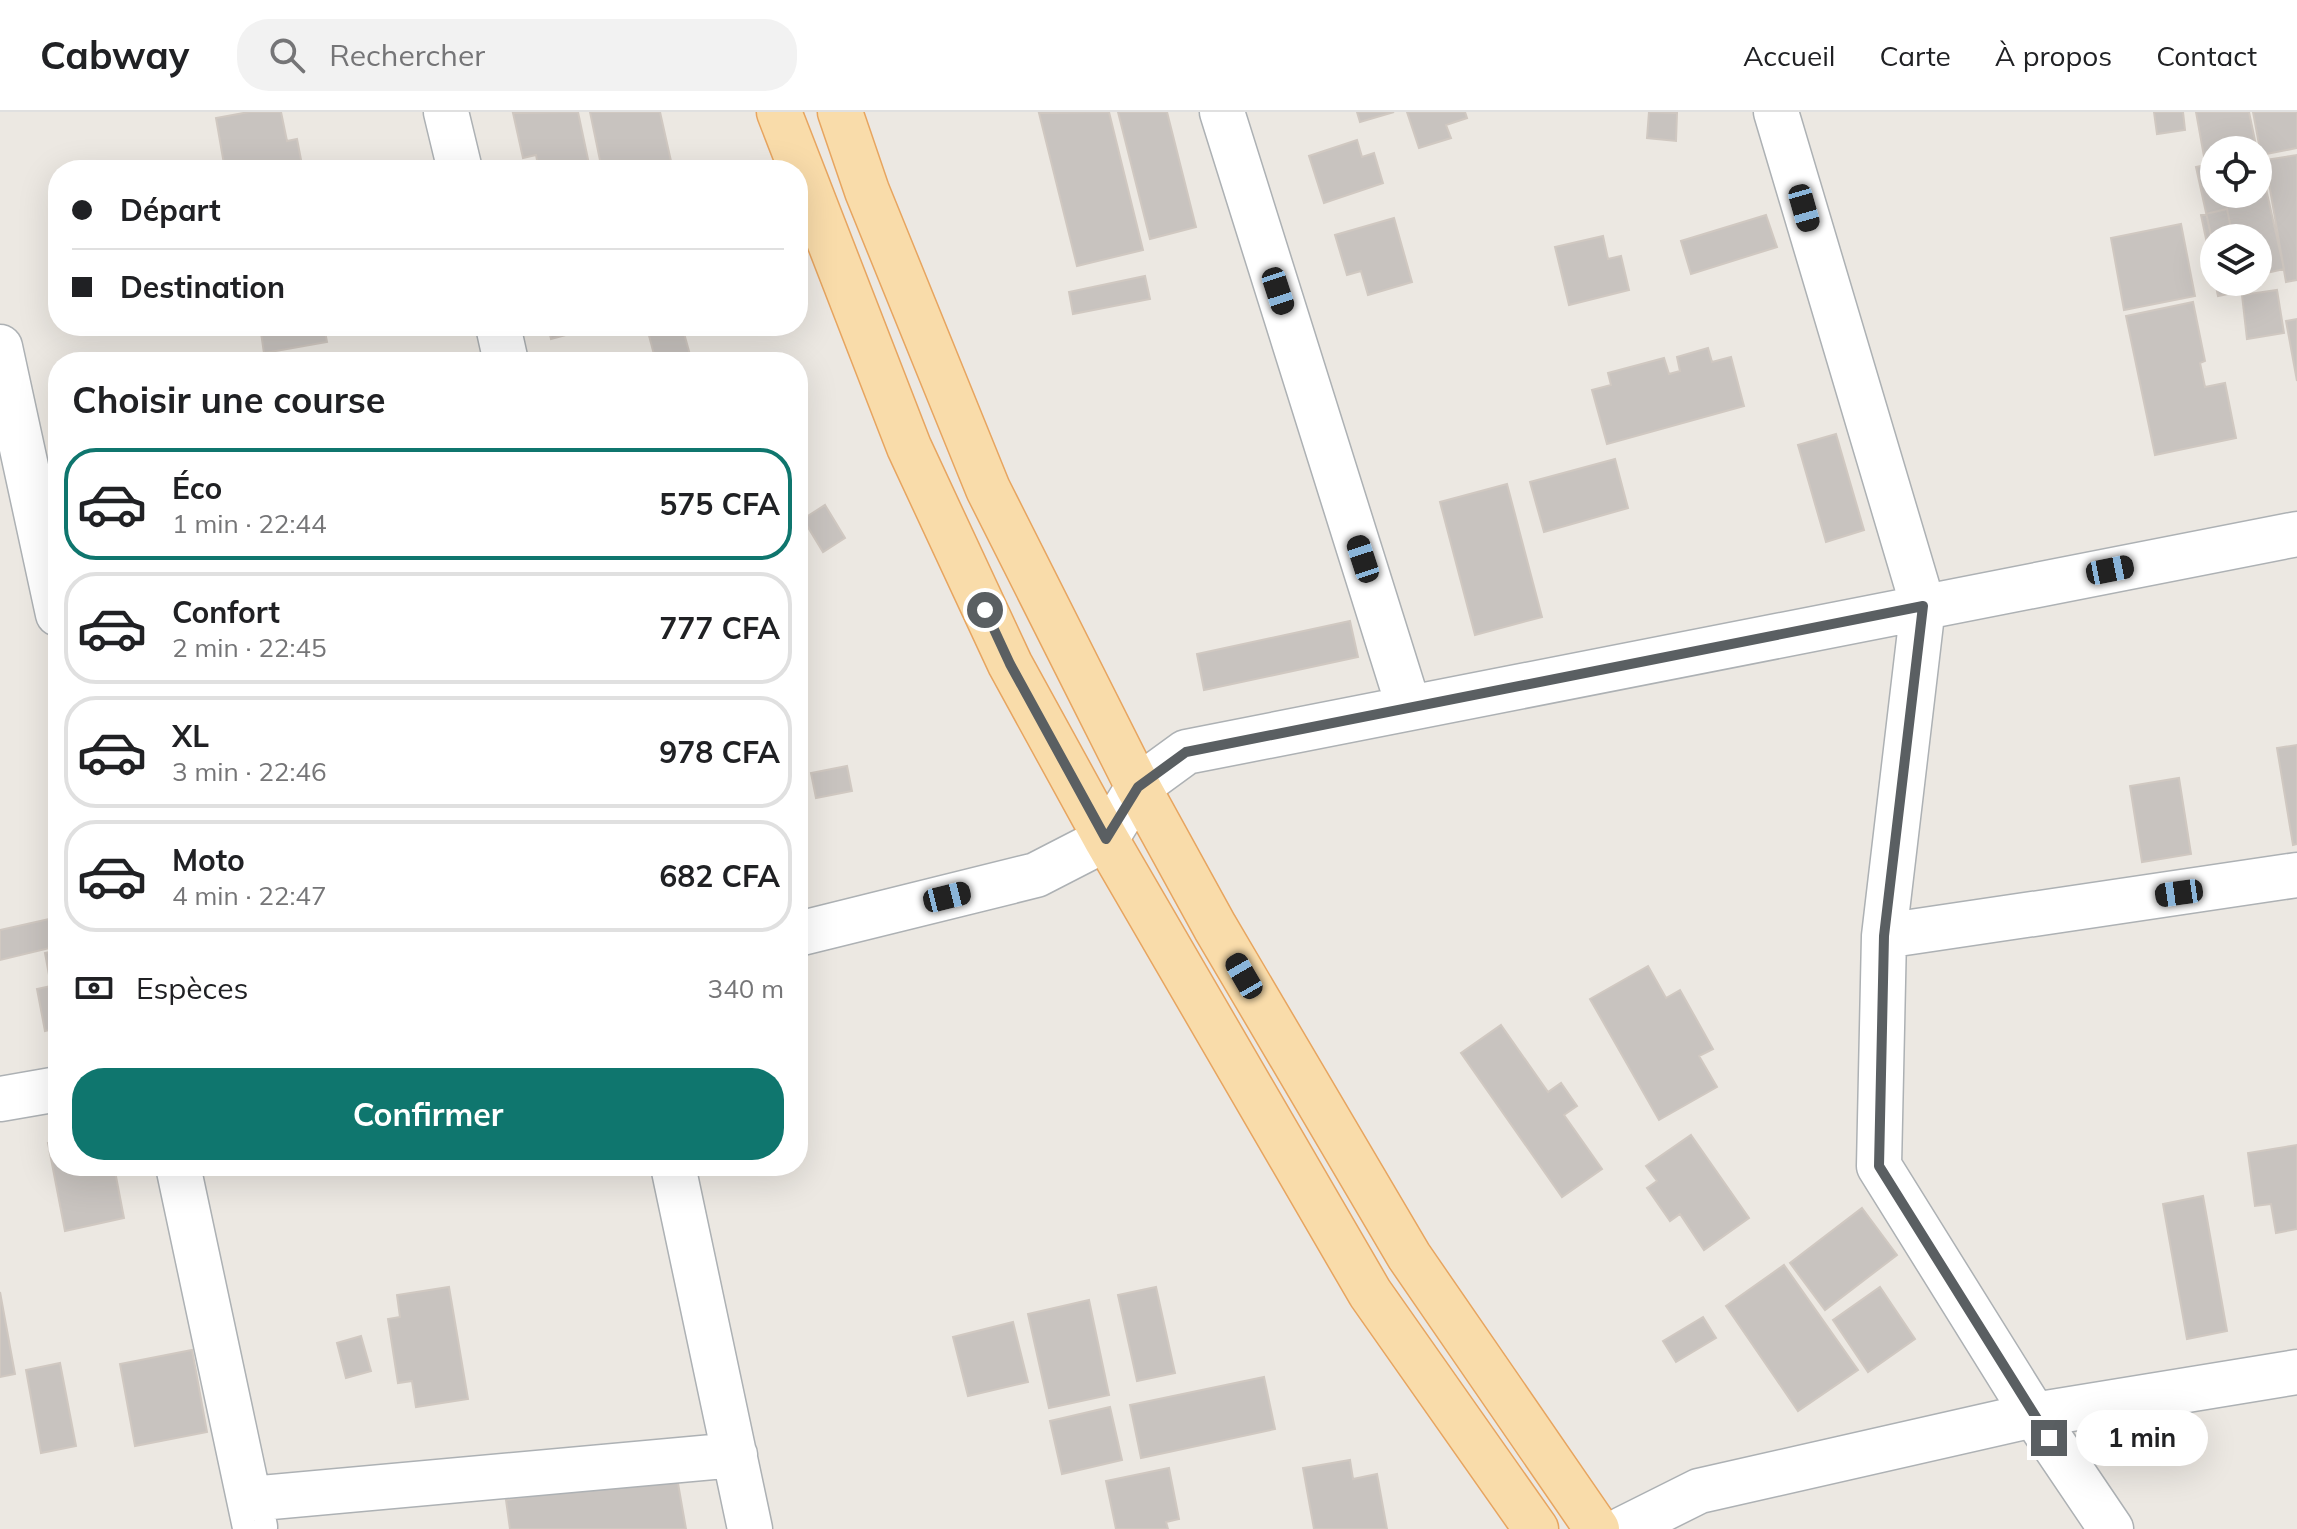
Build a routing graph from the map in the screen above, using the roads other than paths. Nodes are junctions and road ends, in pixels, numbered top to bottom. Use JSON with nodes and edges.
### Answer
{"nodes":[{"id":1,"x":446,"y":112,"type":"edge"},
{"id":2,"x":779,"y":112,"type":"edge"},
{"id":3,"x":840,"y":112,"type":"edge"},
{"id":4,"x":1222,"y":112,"type":"edge"},
{"id":5,"x":1784,"y":114,"type":"edge"},
{"id":6,"x":458,"y":160,"type":"edge"},
{"id":7,"x":798,"y":160,"type":"edge"},
{"id":8,"x":808,"y":187,"type":"edge"},
{"id":9,"x":0,"y":347,"type":"edge"},
{"id":10,"x":2297,"y":534,"type":"edge"},
{"id":11,"x":48,"y":568,"type":"edge"},
{"id":12,"x":1923,"y":606,"type":"junction"},
{"id":13,"x":1409,"y":708,"type":"junction"},
{"id":14,"x":1138,"y":787,"type":"junction"},
{"id":15,"x":1106,"y":839,"type":"junction"},
{"id":16,"x":2297,"y":875,"type":"edge"},
{"id":17,"x":808,"y":932,"type":"edge"},
{"id":18,"x":1884,"y":936,"type":"junction"},
{"id":19,"x":48,"y":1091,"type":"edge"},
{"id":20,"x":0,"y":1099,"type":"edge"},
{"id":21,"x":180,"y":1176,"type":"edge"},
{"id":22,"x":675,"y":1176,"type":"edge"},
{"id":23,"x":2297,"y":1372,"type":"edge"},
{"id":24,"x":2034,"y":1415,"type":"junction"},
{"id":25,"x":735,"y":1455,"type":"junction"},
{"id":26,"x":252,"y":1514,"type":"edge"},
{"id":27,"x":750,"y":1529,"type":"edge"},
{"id":28,"x":1536,"y":1529,"type":"edge"},
{"id":29,"x":1597,"y":1529,"type":"edge"},
{"id":30,"x":1623,"y":1529,"type":"edge"},
{"id":31,"x":2111,"y":1529,"type":"edge"}],
"edges":[{"from":1,"to":6,"type":"street"},
{"from":2,"to":7,"type":"main road"},
{"from":3,"to":14,"type":"main road"},
{"from":4,"to":13,"type":"street"},
{"from":5,"to":12,"type":"street"},
{"from":8,"to":15,"type":"main road"},
{"from":9,"to":11,"type":"street"},
{"from":10,"to":12,"type":"street"},
{"from":12,"to":13,"type":"street"},
{"from":12,"to":18,"type":"street"},
{"from":13,"to":14,"type":"street"},
{"from":14,"to":15,"type":"street"},
{"from":14,"to":29,"type":"main road"},
{"from":15,"to":17,"type":"street"},
{"from":15,"to":28,"type":"main road"},
{"from":16,"to":18,"type":"street"},
{"from":18,"to":24,"type":"street"},
{"from":19,"to":20,"type":"street"},
{"from":21,"to":26,"type":"street"},
{"from":22,"to":25,"type":"street"},
{"from":23,"to":24,"type":"street"},
{"from":24,"to":30,"type":"street"},
{"from":24,"to":31,"type":"street"},
{"from":25,"to":26,"type":"street"},
{"from":25,"to":27,"type":"street"}]}
